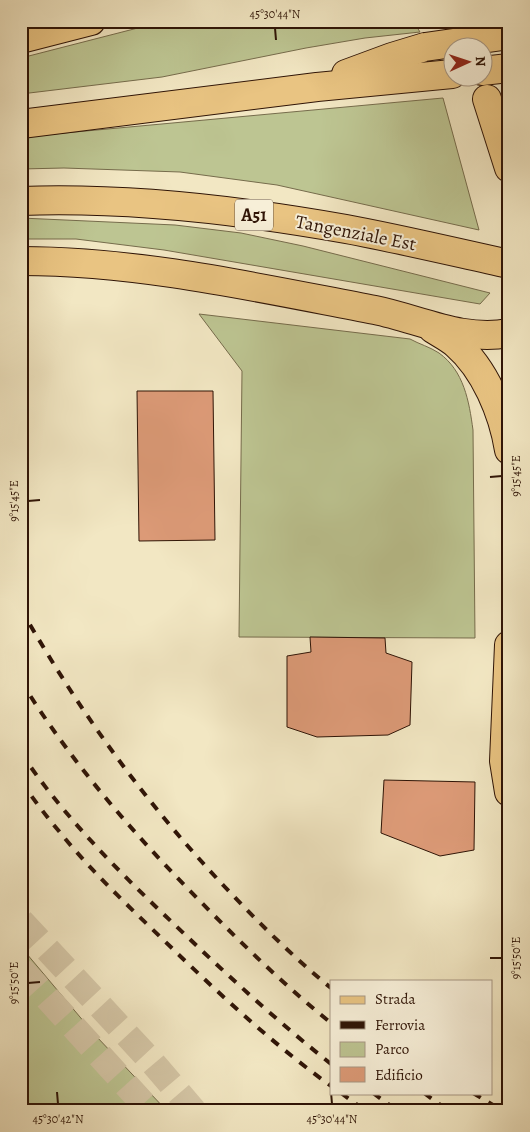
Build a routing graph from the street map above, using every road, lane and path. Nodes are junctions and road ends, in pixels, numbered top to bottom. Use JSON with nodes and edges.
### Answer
{"nodes":[{"id":1,"x":91,"y":21,"type":"edge"},
{"id":2,"x":509,"y":35,"type":"edge"},
{"id":3,"x":21,"y":39,"type":"edge"},
{"id":4,"x":509,"y":68,"type":"edge"},
{"id":5,"x":492,"y":70,"type":"edge"},
{"id":6,"x":442,"y":74,"type":"edge"},
{"id":7,"x":317,"y":87,"type":"junction"},
{"id":8,"x":487,"y":99,"type":"dead end"},
{"id":9,"x":21,"y":124,"type":"edge"},
{"id":10,"x":509,"y":168,"type":"edge"},
{"id":11,"x":21,"y":201,"type":"edge"},
{"id":12,"x":21,"y":260,"type":"edge"},
{"id":13,"x":496,"y":261,"type":"edge"},
{"id":14,"x":427,"y":326,"type":"junction"},
{"id":15,"x":509,"y":333,"type":"edge"},
{"id":16,"x":509,"y":450,"type":"edge"},
{"id":17,"x":509,"y":645,"type":"edge"},
{"id":18,"x":509,"y":792,"type":"edge"}],
"edges":[{"from":1,"to":3,"type":"main road"},
{"from":2,"to":7,"type":"main road","bridge":true},
{"from":4,"to":5,"type":"main road"},
{"from":6,"to":7,"type":"main road"},
{"from":7,"to":9,"type":"main road"},
{"from":8,"to":10,"type":"main road"},
{"from":11,"to":13,"type":"main road","name":"Tangenziale Est","number":"A51"},
{"from":12,"to":14,"type":"main road"},
{"from":14,"to":15,"type":"main road"},
{"from":14,"to":16,"type":"main road"},
{"from":17,"to":18,"type":"main road"}]}
